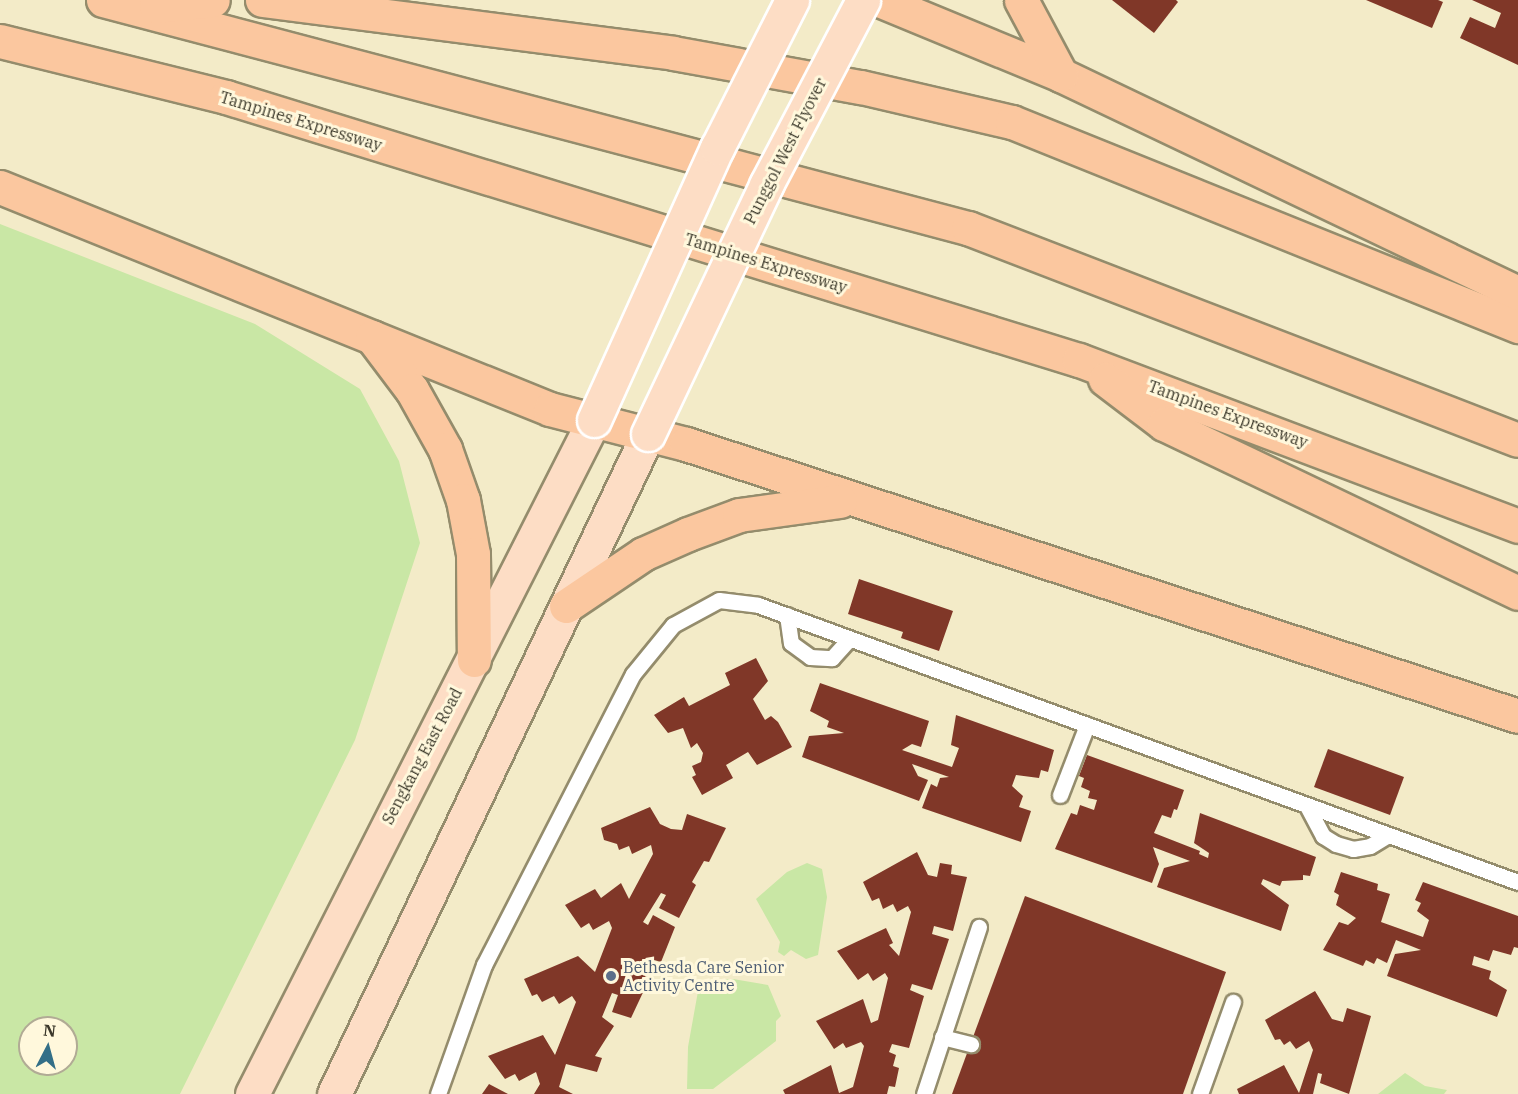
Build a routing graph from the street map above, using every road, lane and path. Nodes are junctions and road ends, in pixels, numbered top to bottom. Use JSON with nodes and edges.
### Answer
{"nodes":[{"id":1,"x":213,"y":0,"type":"edge"},
{"id":2,"x":262,"y":0,"type":"edge"},
{"id":3,"x":792,"y":0,"type":"edge"},
{"id":4,"x":863,"y":0,"type":"edge"},
{"id":5,"x":879,"y":0,"type":"edge"},
{"id":6,"x":1021,"y":0,"type":"edge"},
{"id":7,"x":118,"y":4,"type":"edge"},
{"id":8,"x":0,"y":41,"type":"edge"},
{"id":9,"x":1062,"y":75,"type":"junction"},
{"id":10,"x":0,"y":187,"type":"edge"},
{"id":11,"x":1518,"y":293,"type":"edge"},
{"id":12,"x":1518,"y":326,"type":"edge"},
{"id":13,"x":371,"y":336,"type":"junction"},
{"id":14,"x":1079,"y":360,"type":"junction"},
{"id":15,"x":594,"y":420,"type":"junction"},
{"id":16,"x":648,"y":434,"type":"junction"},
{"id":17,"x":1518,"y":440,"type":"edge"},
{"id":18,"x":854,"y":500,"type":"junction"},
{"id":19,"x":1518,"y":526,"type":"edge"},
{"id":20,"x":1518,"y":593,"type":"edge"},
{"id":21,"x":566,"y":606,"type":"junction"},
{"id":22,"x":787,"y":615,"type":"junction"},
{"id":23,"x":849,"y":639,"type":"junction"},
{"id":24,"x":474,"y":660,"type":"junction"},
{"id":25,"x":1518,"y":716,"type":"edge"},
{"id":26,"x":1087,"y":725,"type":"junction"},
{"id":27,"x":1060,"y":795,"type":"dead end"},
{"id":28,"x":1307,"y":806,"type":"junction"},
{"id":29,"x":1388,"y":835,"type":"junction"},
{"id":30,"x":1518,"y":882,"type":"edge"},
{"id":31,"x":979,"y":927,"type":"dead end"},
{"id":32,"x":1233,"y":1002,"type":"dead end"},
{"id":33,"x":942,"y":1037,"type":"junction"},
{"id":34,"x":971,"y":1044,"type":"dead end"},
{"id":35,"x":252,"y":1094,"type":"edge"},
{"id":36,"x":334,"y":1094,"type":"edge"},
{"id":37,"x":438,"y":1094,"type":"edge"},
{"id":38,"x":924,"y":1094,"type":"edge"},
{"id":39,"x":1200,"y":1094,"type":"edge"}],
"edges":[{"from":1,"to":7,"type":"highway"},
{"from":2,"to":12,"type":"highway"},
{"from":3,"to":15,"type":"main road","bridge":true},
{"from":4,"to":16,"type":"main road","name":"Punggol West Flyover","bridge":true},
{"from":5,"to":9,"type":"highway"},
{"from":6,"to":9,"type":"highway"},
{"from":7,"to":17,"type":"highway"},
{"from":8,"to":14,"type":"highway","name":"Tampines Expressway"},
{"from":9,"to":11,"type":"highway"},
{"from":10,"to":13,"type":"highway"},
{"from":13,"to":15,"type":"highway"},
{"from":13,"to":24,"type":"highway"},
{"from":14,"to":19,"type":"highway","name":"Tampines Expressway"},
{"from":14,"to":20,"type":"highway"},
{"from":15,"to":16,"type":"highway"},
{"from":15,"to":24,"type":"main road","name":"Sengkang East Road"},
{"from":16,"to":18,"type":"highway"},
{"from":16,"to":21,"type":"main road"},
{"from":18,"to":21,"type":"highway"},
{"from":18,"to":25,"type":"highway"},
{"from":21,"to":36,"type":"main road"},
{"from":22,"to":23,"type":"lane"},
{"from":22,"to":23,"type":"lane"},
{"from":22,"to":37,"type":"lane"},
{"from":23,"to":26,"type":"lane"},
{"from":24,"to":35,"type":"main road","name":"Sengkang East Road"},
{"from":26,"to":27,"type":"lane"},
{"from":26,"to":28,"type":"lane"},
{"from":28,"to":29,"type":"lane"},
{"from":28,"to":29,"type":"lane"},
{"from":29,"to":30,"type":"lane"},
{"from":31,"to":33,"type":"lane"},
{"from":32,"to":39,"type":"lane"},
{"from":33,"to":34,"type":"lane"},
{"from":33,"to":38,"type":"lane"}]}
